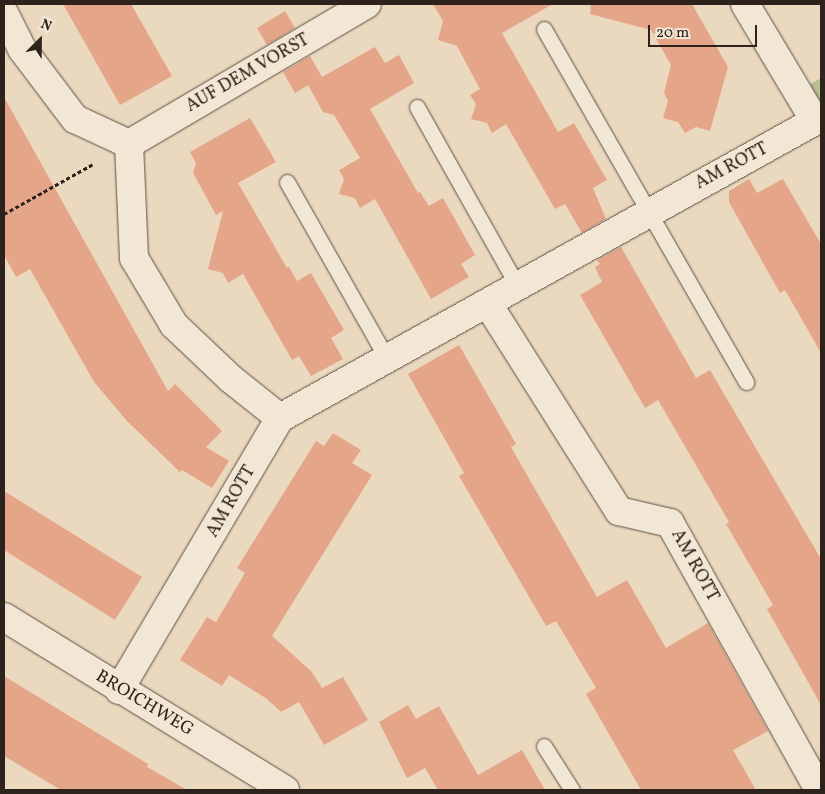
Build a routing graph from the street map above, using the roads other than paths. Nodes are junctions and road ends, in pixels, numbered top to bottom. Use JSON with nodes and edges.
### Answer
{"nodes":[{"id":1,"x":367,"y":4,"type":"edge"},
{"id":2,"x":745,"y":4,"type":"edge"},
{"id":3,"x":4,"y":13,"type":"edge"},
{"id":4,"x":544,"y":30,"type":"dead end"},
{"id":5,"x":417,"y":107,"type":"dead end"},
{"id":6,"x":818,"y":127,"type":"edge"},
{"id":7,"x":129,"y":144,"type":"junction"},
{"id":8,"x":287,"y":182,"type":"dead end"},
{"id":9,"x":649,"y":211,"type":"junction"},
{"id":10,"x":517,"y":285,"type":"junction"},
{"id":11,"x":488,"y":304,"type":"junction"},
{"id":12,"x":386,"y":357,"type":"junction"},
{"id":13,"x":746,"y":382,"type":"dead end"},
{"id":14,"x":280,"y":418,"type":"junction"},
{"id":15,"x":4,"y":617,"type":"edge"},
{"id":16,"x":119,"y":690,"type":"junction"},
{"id":17,"x":544,"y":746,"type":"dead end"},
{"id":18,"x":285,"y":790,"type":"edge"},
{"id":19,"x":572,"y":790,"type":"edge"},
{"id":20,"x":819,"y":790,"type":"edge"}],
"edges":[{"from":1,"to":7,"type":"street","name":"AUF DEM VORST"},
{"from":2,"to":6,"type":"street","name":"AM ROTT"},
{"from":3,"to":7,"type":"street"},
{"from":4,"to":9,"type":"lane"},
{"from":5,"to":10,"type":"lane"},
{"from":6,"to":9,"type":"street","name":"AM ROTT"},
{"from":7,"to":14,"type":"street"},
{"from":8,"to":12,"type":"lane"},
{"from":9,"to":10,"type":"street","name":"AM ROTT"},
{"from":9,"to":13,"type":"lane"},
{"from":10,"to":11,"type":"street","name":"AM ROTT"},
{"from":11,"to":12,"type":"street","name":"AM ROTT"},
{"from":11,"to":20,"type":"street","name":"AM ROTT"},
{"from":12,"to":14,"type":"street","name":"AM ROTT"},
{"from":14,"to":16,"type":"street","name":"AM ROTT"},
{"from":15,"to":16,"type":"street","name":"BROICHWEG"},
{"from":16,"to":18,"type":"street","name":"BROICHWEG"},
{"from":17,"to":19,"type":"lane"}]}
